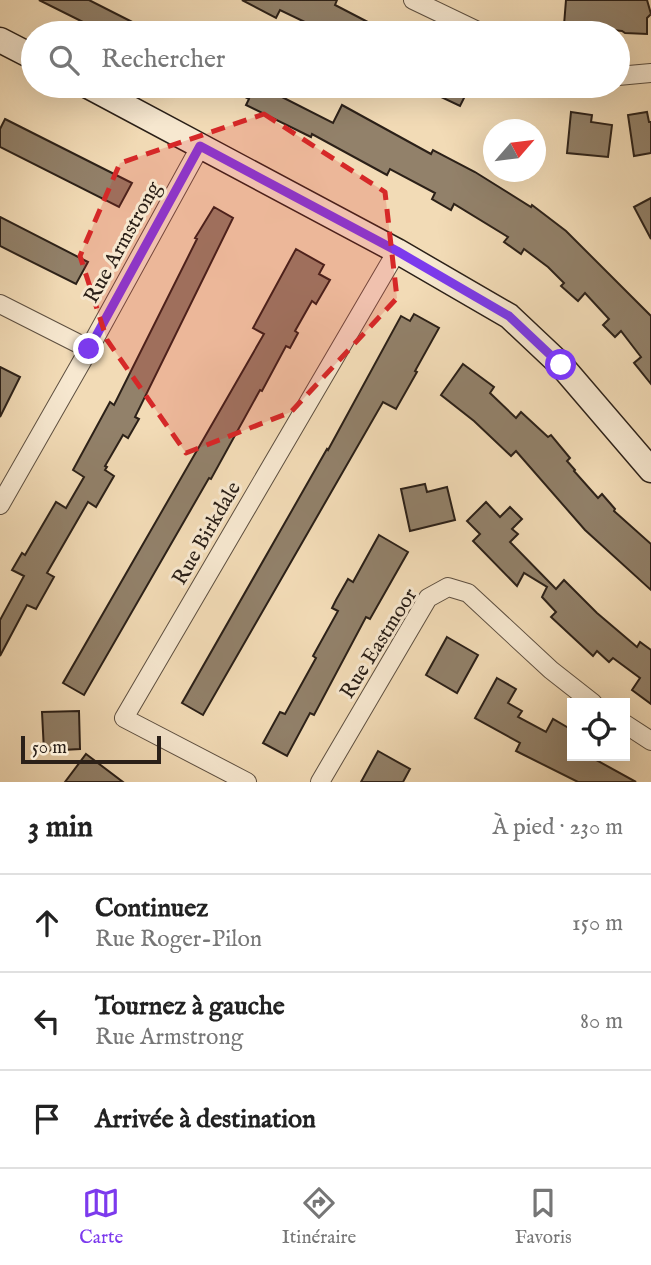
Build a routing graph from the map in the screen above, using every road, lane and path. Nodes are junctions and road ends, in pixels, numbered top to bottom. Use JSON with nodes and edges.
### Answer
{"nodes":[{"id":1,"x":413,"y":0,"type":"edge"},
{"id":2,"x":457,"y":21,"type":"edge"},
{"id":3,"x":0,"y":40,"type":"edge"},
{"id":4,"x":21,"y":51,"type":"edge"},
{"id":5,"x":651,"y":73,"type":"edge"},
{"id":6,"x":630,"y":75,"type":"edge"},
{"id":7,"x":110,"y":98,"type":"edge"},
{"id":8,"x":200,"y":146,"type":"junction"},
{"id":9,"x":397,"y":251,"type":"junction"},
{"id":10,"x":0,"y":304,"type":"edge"},
{"id":11,"x":89,"y":349,"type":"junction"},
{"id":12,"x":651,"y":470,"type":"edge"},
{"id":13,"x":0,"y":505,"type":"edge"},
{"id":14,"x":587,"y":698,"type":"edge"},
{"id":15,"x":630,"y":727,"type":"edge"},
{"id":16,"x":651,"y":741,"type":"edge"},
{"id":17,"x":247,"y":782,"type":"edge"},
{"id":18,"x":320,"y":782,"type":"edge"}],
"edges":[{"from":1,"to":2,"type":"street"},
{"from":3,"to":4,"type":"street"},
{"from":5,"to":6,"type":"street"},
{"from":7,"to":8,"type":"street"},
{"from":8,"to":9,"type":"street"},
{"from":8,"to":11,"type":"street","name":"Rue Armstrong"},
{"from":9,"to":12,"type":"street"},
{"from":9,"to":17,"type":"street","name":"Rue Birkdale"},
{"from":10,"to":11,"type":"street"},
{"from":11,"to":13,"type":"street","name":"Rue Armstrong"},
{"from":14,"to":18,"type":"street","name":"Rue Eastmoor"},
{"from":15,"to":16,"type":"street"}]}
